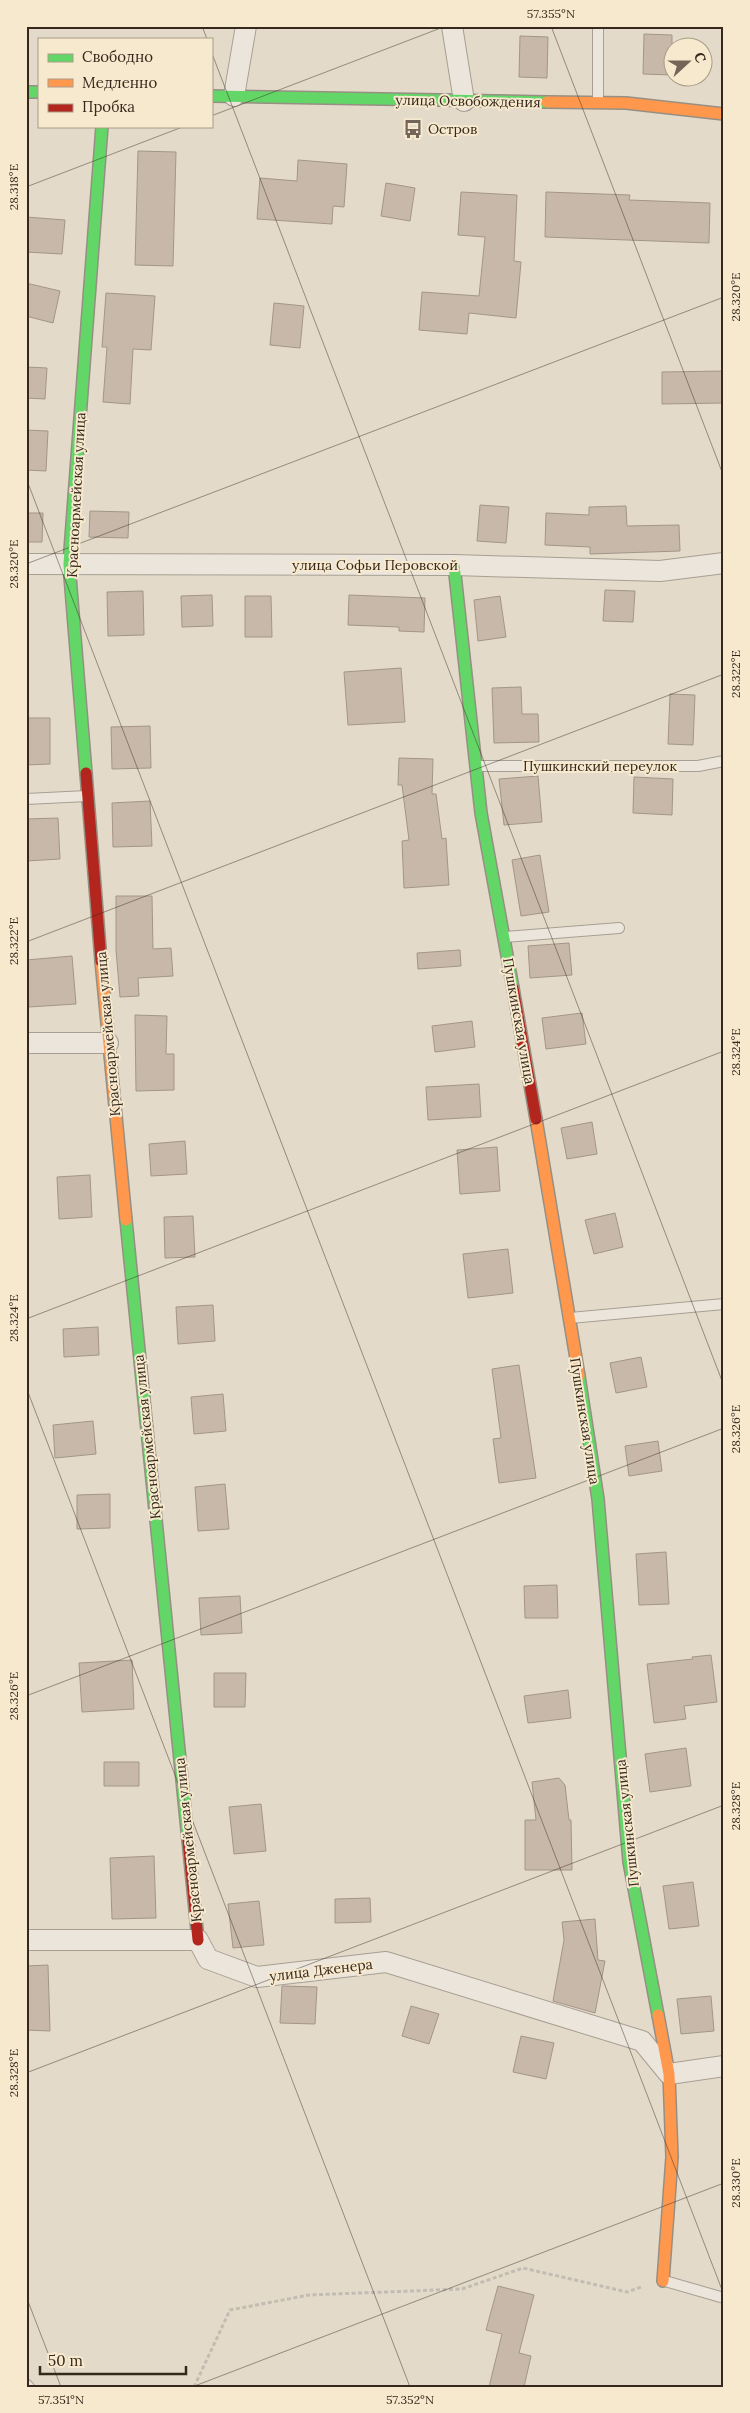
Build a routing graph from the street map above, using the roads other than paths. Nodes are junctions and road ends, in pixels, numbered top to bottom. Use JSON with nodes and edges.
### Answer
{"nodes":[{"id":1,"x":246,"y":26,"type":"edge"},
{"id":2,"x":452,"y":26,"type":"edge"},
{"id":3,"x":598,"y":26,"type":"edge"},
{"id":4,"x":212,"y":96,"type":"edge"},
{"id":5,"x":234,"y":96,"type":"junction"},
{"id":6,"x":464,"y":101,"type":"junction"},
{"id":7,"x":598,"y":102,"type":"junction"},
{"id":8,"x":724,"y":114,"type":"edge"},
{"id":9,"x":102,"y":128,"type":"edge"},
{"id":10,"x":724,"y":563,"type":"edge"},
{"id":11,"x":26,"y":564,"type":"edge"},
{"id":12,"x":69,"y":564,"type":"junction"},
{"id":13,"x":454,"y":565,"type":"junction"},
{"id":14,"x":724,"y":761,"type":"edge"},
{"id":15,"x":476,"y":766,"type":"junction"},
{"id":16,"x":88,"y":796,"type":"junction"},
{"id":17,"x":26,"y":799,"type":"edge"},
{"id":18,"x":619,"y":928,"type":"dead end"},
{"id":19,"x":504,"y":937,"type":"junction"},
{"id":20,"x":108,"y":1043,"type":"junction"},
{"id":21,"x":26,"y":1044,"type":"edge"},
{"id":22,"x":724,"y":1304,"type":"edge"},
{"id":23,"x":569,"y":1318,"type":"junction"},
{"id":24,"x":26,"y":1940,"type":"edge"},
{"id":25,"x":198,"y":1940,"type":"junction"},
{"id":26,"x":724,"y":2066,"type":"edge"},
{"id":27,"x":669,"y":2074,"type":"junction"},
{"id":28,"x":663,"y":2280,"type":"joint"},
{"id":29,"x":724,"y":2298,"type":"edge"}],
"edges":[{"from":1,"to":5,"type":"street"},
{"from":2,"to":6,"type":"street"},
{"from":3,"to":7,"type":"lane"},
{"from":4,"to":5,"type":"street","name":"улица Освобождения"},
{"from":5,"to":6,"type":"street","name":"улица Освобождения"},
{"from":6,"to":7,"type":"street","name":"улица Освобождения"},
{"from":7,"to":8,"type":"street","name":"улица Освобождения"},
{"from":9,"to":12,"type":"street","name":"Красноармейская улица"},
{"from":10,"to":13,"type":"street","name":"улица Софьи Перовской"},
{"from":11,"to":12,"type":"street","name":"улица Софьи Перовской"},
{"from":12,"to":13,"type":"street","name":"улица Софьи Перовской"},
{"from":12,"to":16,"type":"street","name":"Красноармейская улица"},
{"from":13,"to":15,"type":"street","name":"Пушкинская улица"},
{"from":14,"to":15,"type":"lane","name":"Пушкинский переулок"},
{"from":15,"to":19,"type":"street","name":"Пушкинская улица"},
{"from":16,"to":17,"type":"lane"},
{"from":16,"to":20,"type":"street","name":"Красноармейская улица"},
{"from":18,"to":19,"type":"lane"},
{"from":19,"to":23,"type":"street","name":"Пушкинская улица"},
{"from":20,"to":21,"type":"street"},
{"from":20,"to":25,"type":"street","name":"Красноармейская улица"},
{"from":22,"to":23,"type":"lane"},
{"from":23,"to":27,"type":"street","name":"Пушкинская улица"},
{"from":24,"to":25,"type":"street"},
{"from":25,"to":27,"type":"street","name":"улица Дженера"},
{"from":26,"to":27,"type":"street"},
{"from":27,"to":28,"type":"street","name":"Пушкинская улица"},
{"from":28,"to":29,"type":"lane"}]}
